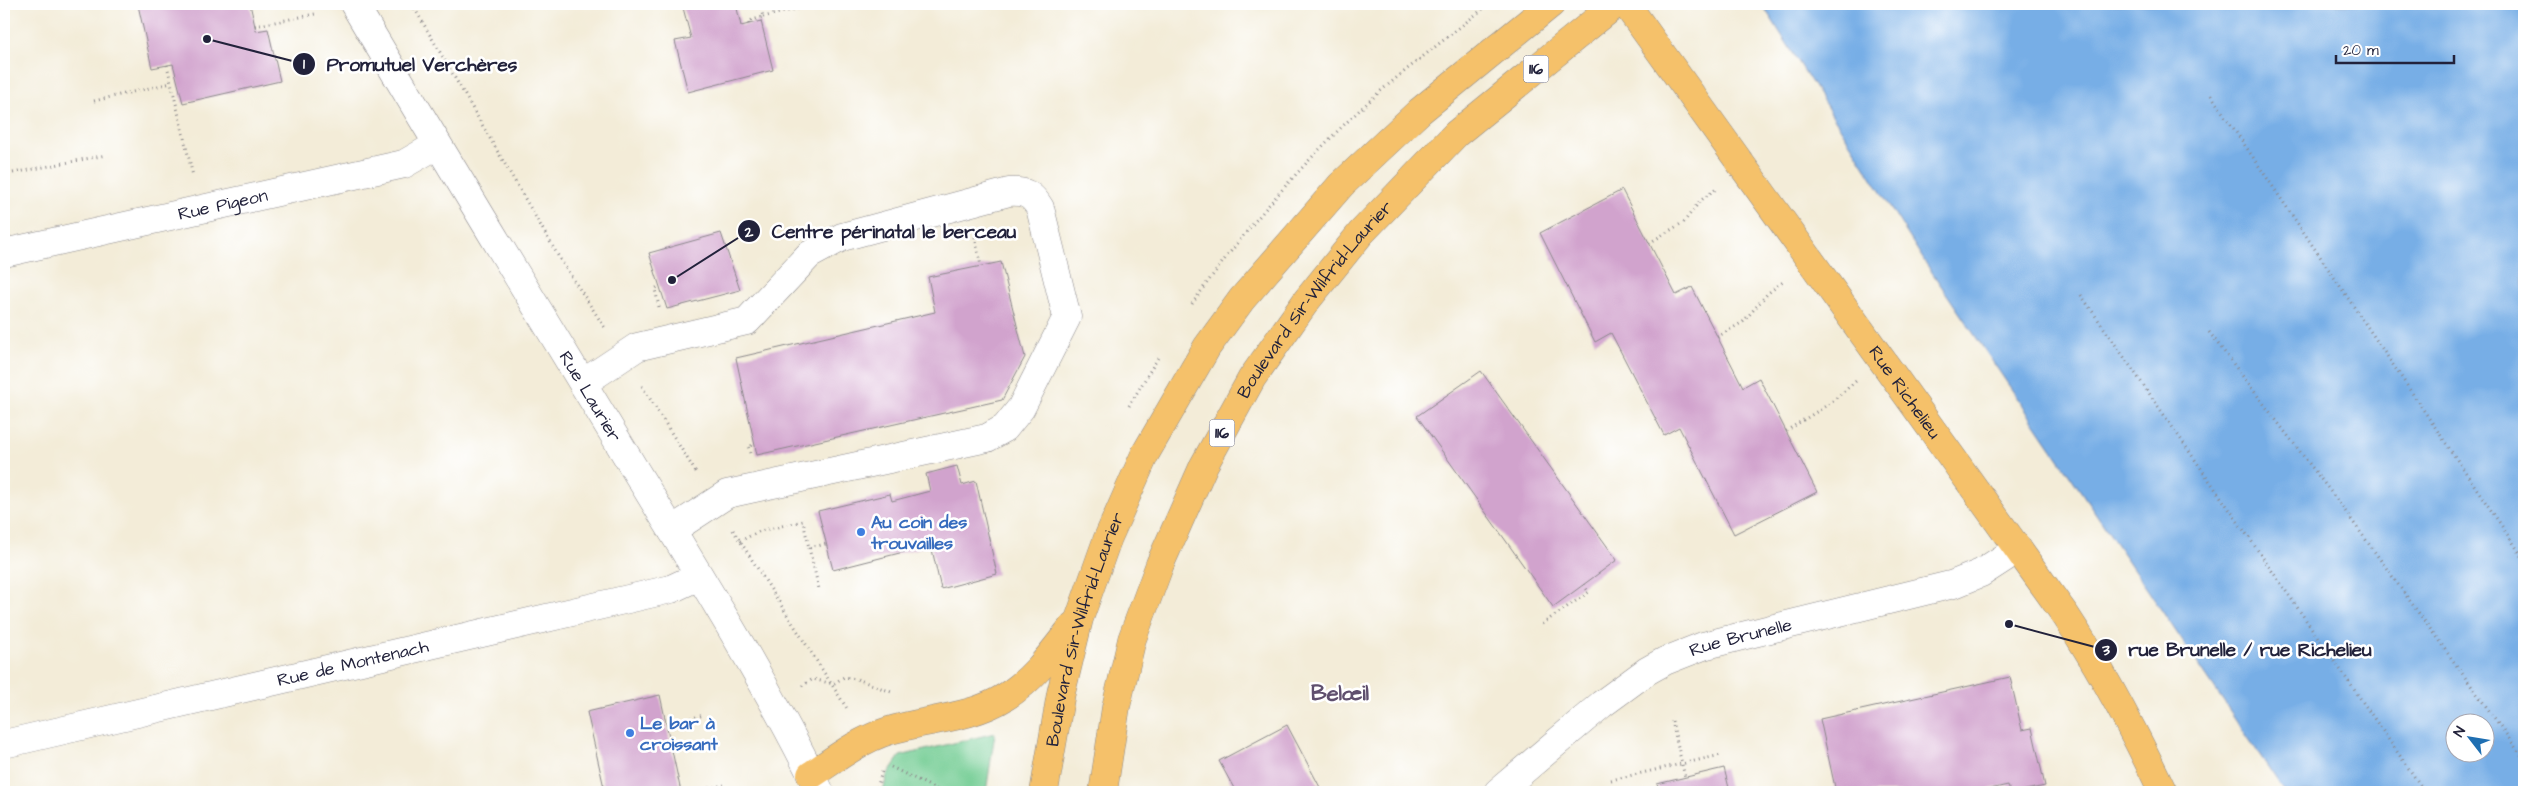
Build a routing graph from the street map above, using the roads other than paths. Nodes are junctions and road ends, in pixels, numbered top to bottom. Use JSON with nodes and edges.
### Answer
{"nodes":[{"id":1,"x":354,"y":4,"type":"edge"},
{"id":2,"x":1551,"y":4,"type":"edge"},
{"id":3,"x":1616,"y":4,"type":"edge"},
{"id":4,"x":1626,"y":4,"type":"edge"},
{"id":5,"x":437,"y":144,"type":"junction"},
{"id":6,"x":4,"y":253,"type":"edge"},
{"id":7,"x":583,"y":383,"type":"junction"},
{"id":8,"x":672,"y":530,"type":"junction"},
{"id":9,"x":2018,"y":549,"type":"junction"},
{"id":10,"x":700,"y":576,"type":"junction"},
{"id":11,"x":1079,"y":619,"type":"junction"},
{"id":12,"x":4,"y":744,"type":"edge"},
{"id":13,"x":1108,"y":750,"type":"junction"},
{"id":14,"x":815,"y":783,"type":"edge"},
{"id":15,"x":1044,"y":792,"type":"edge"},
{"id":16,"x":1103,"y":792,"type":"edge"},
{"id":17,"x":1112,"y":792,"type":"edge"},
{"id":18,"x":1498,"y":792,"type":"edge"},
{"id":19,"x":2163,"y":792,"type":"edge"}],
"edges":[{"from":1,"to":5,"type":"street","name":"Rue Laurier"},
{"from":2,"to":11,"type":"main road","name":"Boulevard Sir-Wilfrid-Laurier","number":"116"},
{"from":3,"to":13,"type":"main road","name":"Boulevard Sir-Wilfrid-Laurier","number":"116"},
{"from":4,"to":9,"type":"main road","name":"Rue Richelieu"},
{"from":5,"to":6,"type":"street","name":"Rue Pigeon"},
{"from":5,"to":7,"type":"street","name":"Rue Laurier"},
{"from":7,"to":8,"type":"street","name":"Rue Laurier"},
{"from":7,"to":8,"type":"street"},
{"from":8,"to":10,"type":"street","name":"Rue Laurier"},
{"from":9,"to":18,"type":"street","name":"Rue Brunelle"},
{"from":9,"to":19,"type":"main road","name":"Rue Richelieu"},
{"from":10,"to":12,"type":"street","name":"Rue de Montenach"},
{"from":10,"to":14,"type":"street","name":"Rue Laurier"},
{"from":11,"to":14,"type":"main road"},
{"from":11,"to":15,"type":"main road","name":"Boulevard Sir-Wilfrid-Laurier","number":"116"},
{"from":13,"to":16,"type":"main road","name":"Boulevard Sir-Wilfrid-Laurier","number":"116"},
{"from":13,"to":17,"type":"street"}]}
